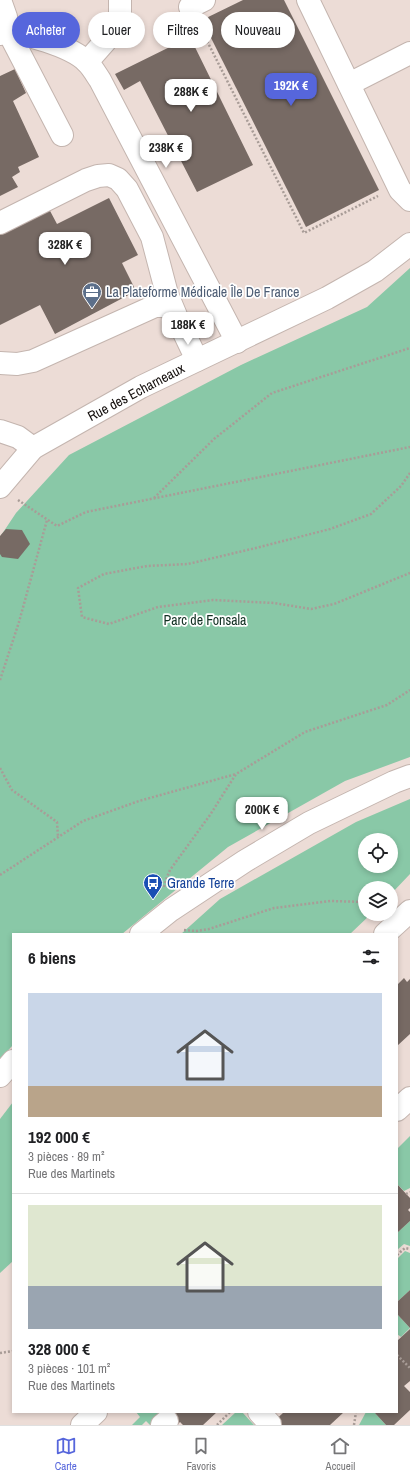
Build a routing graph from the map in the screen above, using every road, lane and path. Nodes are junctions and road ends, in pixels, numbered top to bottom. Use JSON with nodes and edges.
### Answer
{"nodes":[{"id":1,"x":0,"y":0,"type":"edge"},
{"id":2,"x":120,"y":0,"type":"edge"},
{"id":3,"x":308,"y":0,"type":"edge"},
{"id":4,"x":197,"y":4,"type":"edge"},
{"id":5,"x":4,"y":34,"type":"edge"},
{"id":6,"x":410,"y":53,"type":"edge"},
{"id":7,"x":87,"y":62,"type":"junction"},
{"id":8,"x":348,"y":84,"type":"junction"},
{"id":9,"x":62,"y":135,"type":"dead end"},
{"id":10,"x":404,"y":193,"type":"edge"},
{"id":11,"x":0,"y":223,"type":"edge"},
{"id":12,"x":410,"y":244,"type":"edge"},
{"id":13,"x":173,"y":310,"type":"junction"},
{"id":14,"x":237,"y":342,"type":"junction"},
{"id":15,"x":410,"y":348,"type":"edge"},
{"id":16,"x":197,"y":360,"type":"junction"},
{"id":17,"x":0,"y":364,"type":"edge"},
{"id":18,"x":0,"y":431,"type":"edge"},
{"id":19,"x":410,"y":447,"type":"edge"},
{"id":20,"x":33,"y":448,"type":"junction"},
{"id":21,"x":410,"y":472,"type":"edge"},
{"id":22,"x":8,"y":493,"type":"edge"},
{"id":23,"x":154,"y":498,"type":"junction"},
{"id":24,"x":47,"y":520,"type":"junction"},
{"id":25,"x":410,"y":573,"type":"edge"},
{"id":26,"x":0,"y":680,"type":"edge"},
{"id":27,"x":410,"y":690,"type":"edge"},
{"id":28,"x":0,"y":768,"type":"edge"},
{"id":29,"x":236,"y":774,"type":"junction"},
{"id":30,"x":410,"y":776,"type":"edge"},
{"id":31,"x":58,"y":837,"type":"junction"},
{"id":32,"x":0,"y":875,"type":"edge"},
{"id":33,"x":164,"y":890,"type":"dead end"},
{"id":34,"x":358,"y":902,"type":"edge"},
{"id":35,"x":410,"y":911,"type":"edge"},
{"id":36,"x":181,"y":929,"type":"dead end"},
{"id":37,"x":142,"y":933,"type":"edge"},
{"id":38,"x":386,"y":933,"type":"edge"},
{"id":39,"x":12,"y":1062,"type":"edge"},
{"id":40,"x":0,"y":1076,"type":"edge"},
{"id":41,"x":410,"y":1098,"type":"edge"},
{"id":42,"x":398,"y":1109,"type":"edge"},
{"id":43,"x":410,"y":1192,"type":"edge"},
{"id":44,"x":406,"y":1194,"type":"dead end"},
{"id":45,"x":410,"y":1249,"type":"edge"},
{"id":46,"x":398,"y":1255,"type":"edge"},
{"id":47,"x":12,"y":1351,"type":"edge"},
{"id":48,"x":0,"y":1353,"type":"edge"},
{"id":49,"x":398,"y":1356,"type":"edge"},
{"id":50,"x":410,"y":1368,"type":"edge"},
{"id":51,"x":95,"y":1413,"type":"edge"},
{"id":52,"x":229,"y":1413,"type":"edge"},
{"id":53,"x":356,"y":1413,"type":"edge"},
{"id":54,"x":82,"y":1425,"type":"edge"},
{"id":55,"x":217,"y":1425,"type":"edge"},
{"id":56,"x":354,"y":1425,"type":"edge"}],
"edges":[{"from":1,"to":5,"type":"street"},
{"from":2,"to":7,"type":"street"},
{"from":3,"to":8,"type":"street"},
{"from":4,"to":10,"type":"path"},
{"from":5,"to":7,"type":"street"},
{"from":5,"to":9,"type":"street"},
{"from":6,"to":8,"type":"street"},
{"from":7,"to":14,"type":"street"},
{"from":8,"to":10,"type":"street"},
{"from":11,"to":13,"type":"street"},
{"from":12,"to":14,"type":"street","name":"Rue des Echarneaux"},
{"from":13,"to":16,"type":"street"},
{"from":13,"to":17,"type":"street"},
{"from":14,"to":16,"type":"street","name":"Rue des Echarneaux"},
{"from":15,"to":23,"type":"path"},
{"from":16,"to":20,"type":"street","name":"Rue des Echarneaux"},
{"from":18,"to":20,"type":"street"},
{"from":19,"to":23,"type":"path"},
{"from":20,"to":22,"type":"street","name":"Rue des Echarneaux"},
{"from":21,"to":25,"type":"path"},
{"from":22,"to":24,"type":"path"},
{"from":23,"to":24,"type":"path"},
{"from":24,"to":26,"type":"path"},
{"from":27,"to":29,"type":"path"},
{"from":28,"to":31,"type":"path"},
{"from":29,"to":31,"type":"path"},
{"from":29,"to":33,"type":"path"},
{"from":30,"to":37,"type":"street"},
{"from":31,"to":32,"type":"path"},
{"from":34,"to":36,"type":"path"},
{"from":35,"to":38,"type":"street"},
{"from":39,"to":40,"type":"street"},
{"from":41,"to":42,"type":"street"},
{"from":43,"to":44,"type":"path"},
{"from":45,"to":46,"type":"path"},
{"from":47,"to":48,"type":"path"},
{"from":49,"to":50,"type":"path"},
{"from":51,"to":54,"type":"street"},
{"from":52,"to":55,"type":"path"},
{"from":53,"to":56,"type":"path"}]}
